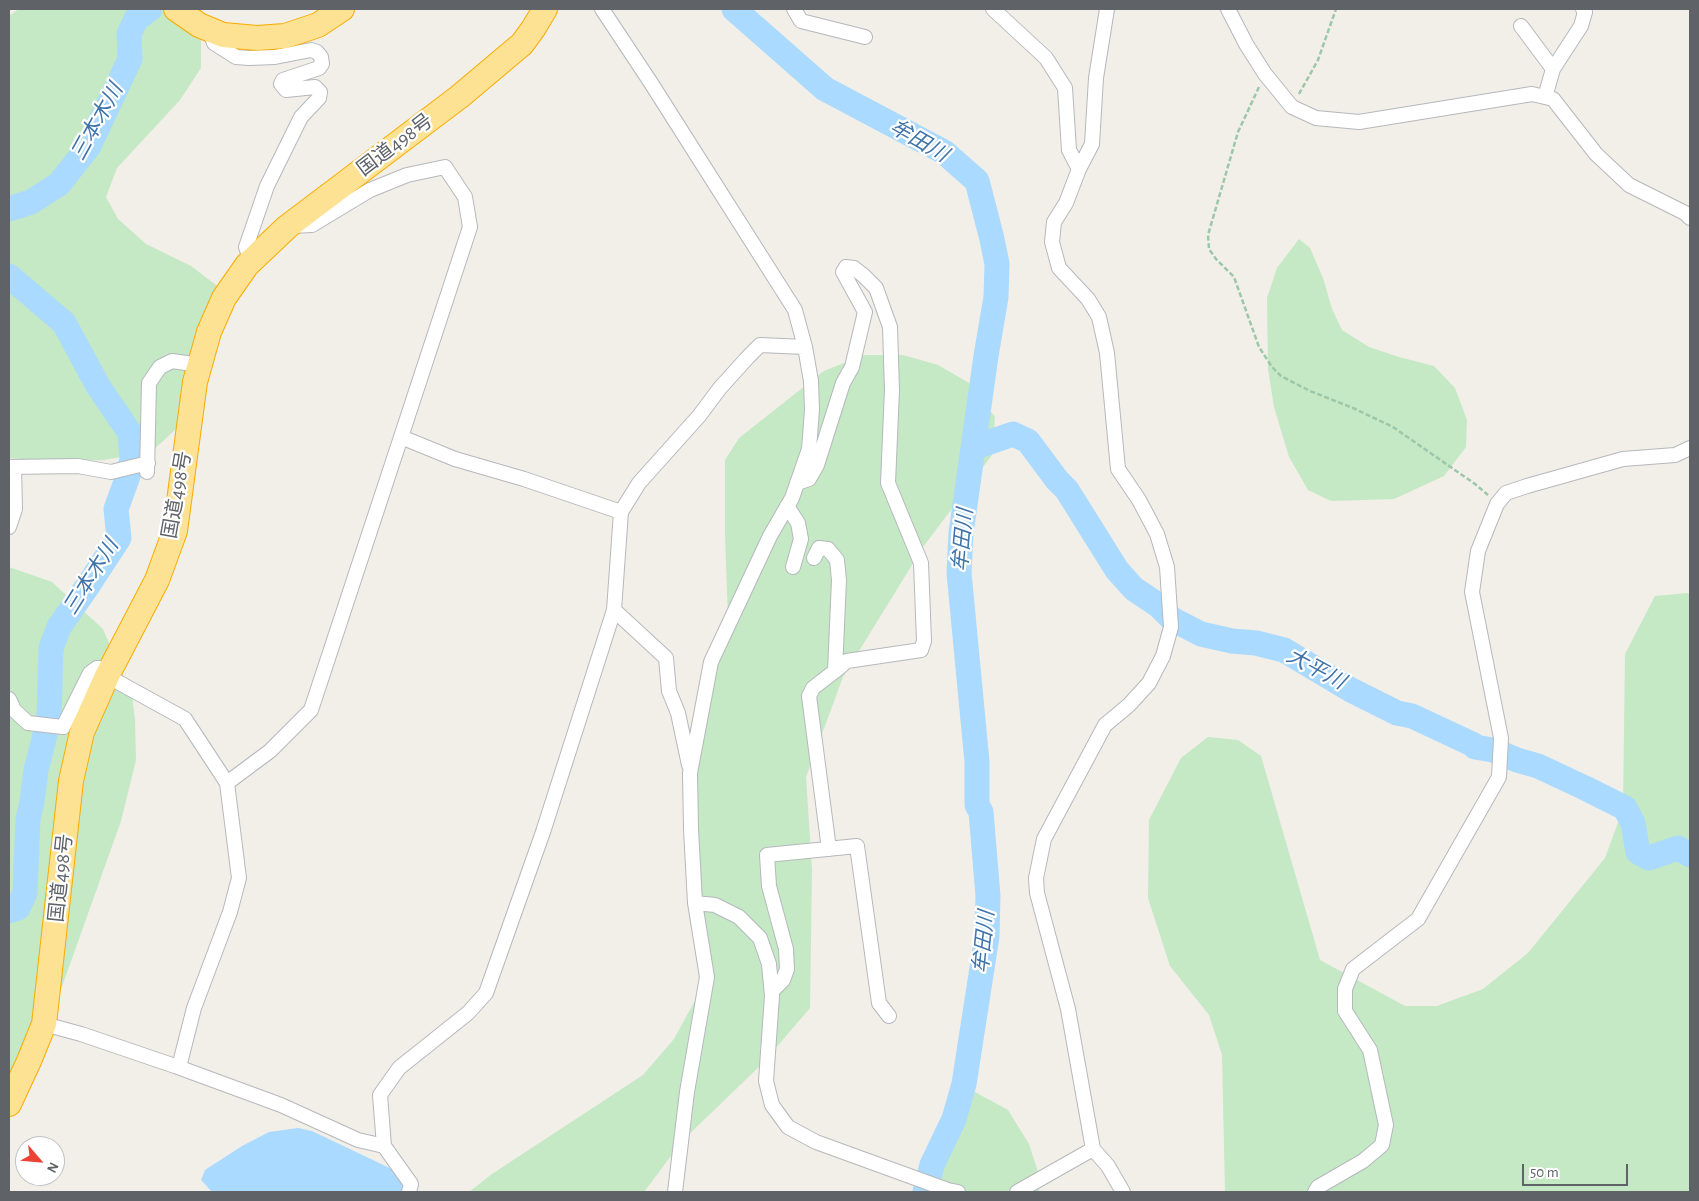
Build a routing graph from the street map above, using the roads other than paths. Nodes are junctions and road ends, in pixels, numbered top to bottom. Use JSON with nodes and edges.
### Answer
{"nodes":[{"id":1,"x":176,"y":9,"type":"edge"},
{"id":2,"x":342,"y":9,"type":"edge"},
{"id":3,"x":545,"y":9,"type":"edge"},
{"id":4,"x":602,"y":9,"type":"edge"},
{"id":5,"x":794,"y":9,"type":"edge"},
{"id":6,"x":992,"y":9,"type":"edge"},
{"id":7,"x":1107,"y":9,"type":"edge"},
{"id":8,"x":1228,"y":9,"type":"edge"},
{"id":9,"x":1583,"y":9,"type":"edge"},
{"id":10,"x":1521,"y":26,"type":"dead end"},
{"id":11,"x":209,"y":29,"type":"junction"},
{"id":12,"x":865,"y":37,"type":"dead end"},
{"id":13,"x":1552,"y":69,"type":"junction"},
{"id":14,"x":1545,"y":97,"type":"junction"},
{"id":15,"x":1079,"y":169,"type":"junction"},
{"id":16,"x":1690,"y":218,"type":"edge"},
{"id":17,"x":287,"y":227,"type":"junction"},
{"id":18,"x":251,"y":261,"type":"junction"},
{"id":19,"x":805,"y":347,"type":"junction"},
{"id":20,"x":200,"y":364,"type":"junction"},
{"id":21,"x":401,"y":437,"type":"junction"},
{"id":22,"x":1690,"y":448,"type":"edge"},
{"id":23,"x":11,"y":467,"type":"edge"},
{"id":24,"x":797,"y":483,"type":"junction"},
{"id":25,"x":787,"y":506,"type":"junction"},
{"id":26,"x":620,"y":512,"type":"junction"},
{"id":27,"x":9,"y":527,"type":"edge"},
{"id":28,"x":814,"y":558,"type":"dead end"},
{"id":29,"x":793,"y":567,"type":"dead end"},
{"id":30,"x":614,"y":610,"type":"junction"},
{"id":31,"x":109,"y":672,"type":"junction"},
{"id":32,"x":835,"y":672,"type":"junction"},
{"id":33,"x":9,"y":699,"type":"edge"},
{"id":34,"x":690,"y":773,"type":"junction"},
{"id":35,"x":227,"y":783,"type":"junction"},
{"id":36,"x":829,"y":849,"type":"junction"},
{"id":37,"x":695,"y":903,"type":"junction"},
{"id":38,"x":772,"y":991,"type":"junction"},
{"id":39,"x":889,"y":1016,"type":"dead end"},
{"id":40,"x":44,"y":1024,"type":"junction"},
{"id":41,"x":179,"y":1067,"type":"junction"},
{"id":42,"x":9,"y":1104,"type":"edge"},
{"id":43,"x":384,"y":1146,"type":"junction"},
{"id":44,"x":1093,"y":1149,"type":"junction"},
{"id":45,"x":409,"y":1192,"type":"edge"},
{"id":46,"x":675,"y":1192,"type":"edge"},
{"id":47,"x":958,"y":1192,"type":"edge"},
{"id":48,"x":1016,"y":1192,"type":"edge"},
{"id":49,"x":1123,"y":1192,"type":"edge"},
{"id":50,"x":1315,"y":1192,"type":"edge"}],
"edges":[{"from":1,"to":11,"type":"highway"},
{"from":2,"to":11,"type":"highway"},
{"from":3,"to":17,"type":"highway","name":"国道498号"},
{"from":4,"to":19,"type":"street"},
{"from":5,"to":12,"type":"street"},
{"from":6,"to":15,"type":"street"},
{"from":7,"to":15,"type":"street"},
{"from":8,"to":14,"type":"street"},
{"from":9,"to":13,"type":"street"},
{"from":10,"to":13,"type":"street"},
{"from":11,"to":18,"type":"street"},
{"from":13,"to":14,"type":"street"},
{"from":14,"to":16,"type":"street"},
{"from":15,"to":44,"type":"street"},
{"from":17,"to":18,"type":"highway","name":"国道498号"},
{"from":17,"to":21,"type":"street"},
{"from":18,"to":20,"type":"highway","name":"国道498号"},
{"from":19,"to":24,"type":"street"},
{"from":19,"to":26,"type":"street"},
{"from":20,"to":23,"type":"street"},
{"from":20,"to":31,"type":"highway","name":"国道498号"},
{"from":21,"to":26,"type":"street"},
{"from":21,"to":35,"type":"street"},
{"from":22,"to":50,"type":"street"},
{"from":23,"to":27,"type":"street"},
{"from":24,"to":25,"type":"street"},
{"from":24,"to":32,"type":"street"},
{"from":25,"to":29,"type":"street"},
{"from":25,"to":34,"type":"street"},
{"from":26,"to":30,"type":"street"},
{"from":28,"to":32,"type":"street"},
{"from":30,"to":34,"type":"street"},
{"from":30,"to":43,"type":"street"},
{"from":31,"to":33,"type":"street"},
{"from":31,"to":35,"type":"street"},
{"from":31,"to":40,"type":"highway","name":"国道498号"},
{"from":32,"to":36,"type":"street"},
{"from":34,"to":37,"type":"street"},
{"from":35,"to":41,"type":"street"},
{"from":36,"to":38,"type":"street"},
{"from":36,"to":39,"type":"street"},
{"from":37,"to":38,"type":"street"},
{"from":37,"to":46,"type":"street"},
{"from":38,"to":47,"type":"street"},
{"from":40,"to":41,"type":"street"},
{"from":40,"to":42,"type":"highway","name":"国道498号"},
{"from":41,"to":43,"type":"street"},
{"from":43,"to":45,"type":"street"},
{"from":44,"to":48,"type":"street"},
{"from":44,"to":49,"type":"street"}]}
